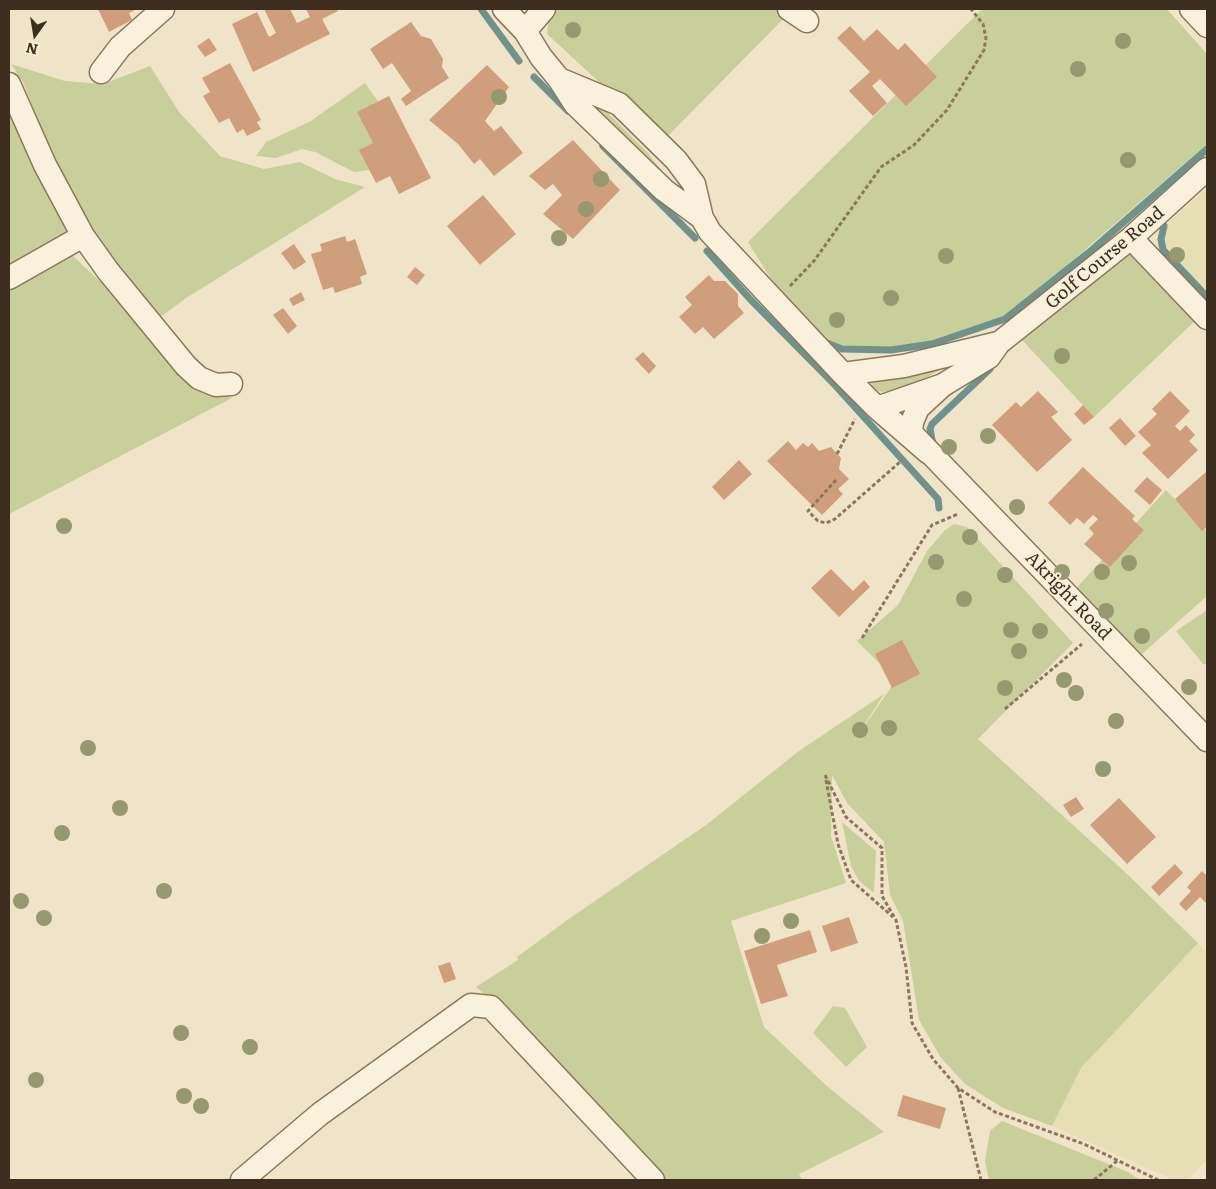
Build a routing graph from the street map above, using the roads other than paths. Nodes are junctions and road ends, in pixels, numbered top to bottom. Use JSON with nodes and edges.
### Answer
{"nodes":[{"id":1,"x":163,"y":9,"type":"edge"},
{"id":2,"x":504,"y":9,"type":"edge"},
{"id":3,"x":544,"y":9,"type":"edge"},
{"id":4,"x":1191,"y":9,"type":"edge"},
{"id":5,"x":1207,"y":26,"type":"edge"},
{"id":6,"x":525,"y":31,"type":"junction"},
{"id":7,"x":101,"y":72,"type":"dead end"},
{"id":8,"x":559,"y":79,"type":"junction"},
{"id":9,"x":9,"y":84,"type":"edge"},
{"id":10,"x":1207,"y":169,"type":"edge"},
{"id":11,"x":702,"y":218,"type":"junction"},
{"id":12,"x":83,"y":236,"type":"junction"},
{"id":13,"x":1131,"y":238,"type":"junction"},
{"id":14,"x":9,"y":278,"type":"edge"},
{"id":15,"x":1207,"y":318,"type":"edge"},
{"id":16,"x":999,"y":343,"type":"junction"},
{"id":17,"x":843,"y":374,"type":"junction"},
{"id":18,"x":231,"y":384,"type":"dead end"},
{"id":19,"x":943,"y":385,"type":"junction"},
{"id":20,"x":867,"y":412,"type":"junction"},
{"id":21,"x":929,"y":453,"type":"junction"},
{"id":22,"x":1207,"y":740,"type":"edge"},
{"id":23,"x":242,"y":1180,"type":"edge"},
{"id":24,"x":653,"y":1180,"type":"edge"}],
"edges":[{"from":1,"to":7,"type":"street"},
{"from":2,"to":6,"type":"street"},
{"from":3,"to":6,"type":"street"},
{"from":4,"to":5,"type":"street"},
{"from":6,"to":8,"type":"street"},
{"from":8,"to":11,"type":"street"},
{"from":8,"to":11,"type":"street"},
{"from":9,"to":12,"type":"street"},
{"from":10,"to":13,"type":"street","name":"Golf Course Road"},
{"from":11,"to":17,"type":"street"},
{"from":12,"to":14,"type":"street"},
{"from":12,"to":18,"type":"street"},
{"from":13,"to":15,"type":"street"},
{"from":13,"to":16,"type":"street","name":"Golf Course Road"},
{"from":16,"to":17,"type":"street","name":"Golf Course Road"},
{"from":16,"to":19,"type":"street","name":"Golf Course Road"},
{"from":17,"to":20,"type":"street"},
{"from":19,"to":20,"type":"street","name":"Golf Course Road"},
{"from":19,"to":21,"type":"street"},
{"from":20,"to":21,"type":"street"},
{"from":21,"to":22,"type":"street","name":"Akright Road"},
{"from":23,"to":24,"type":"street"}]}
